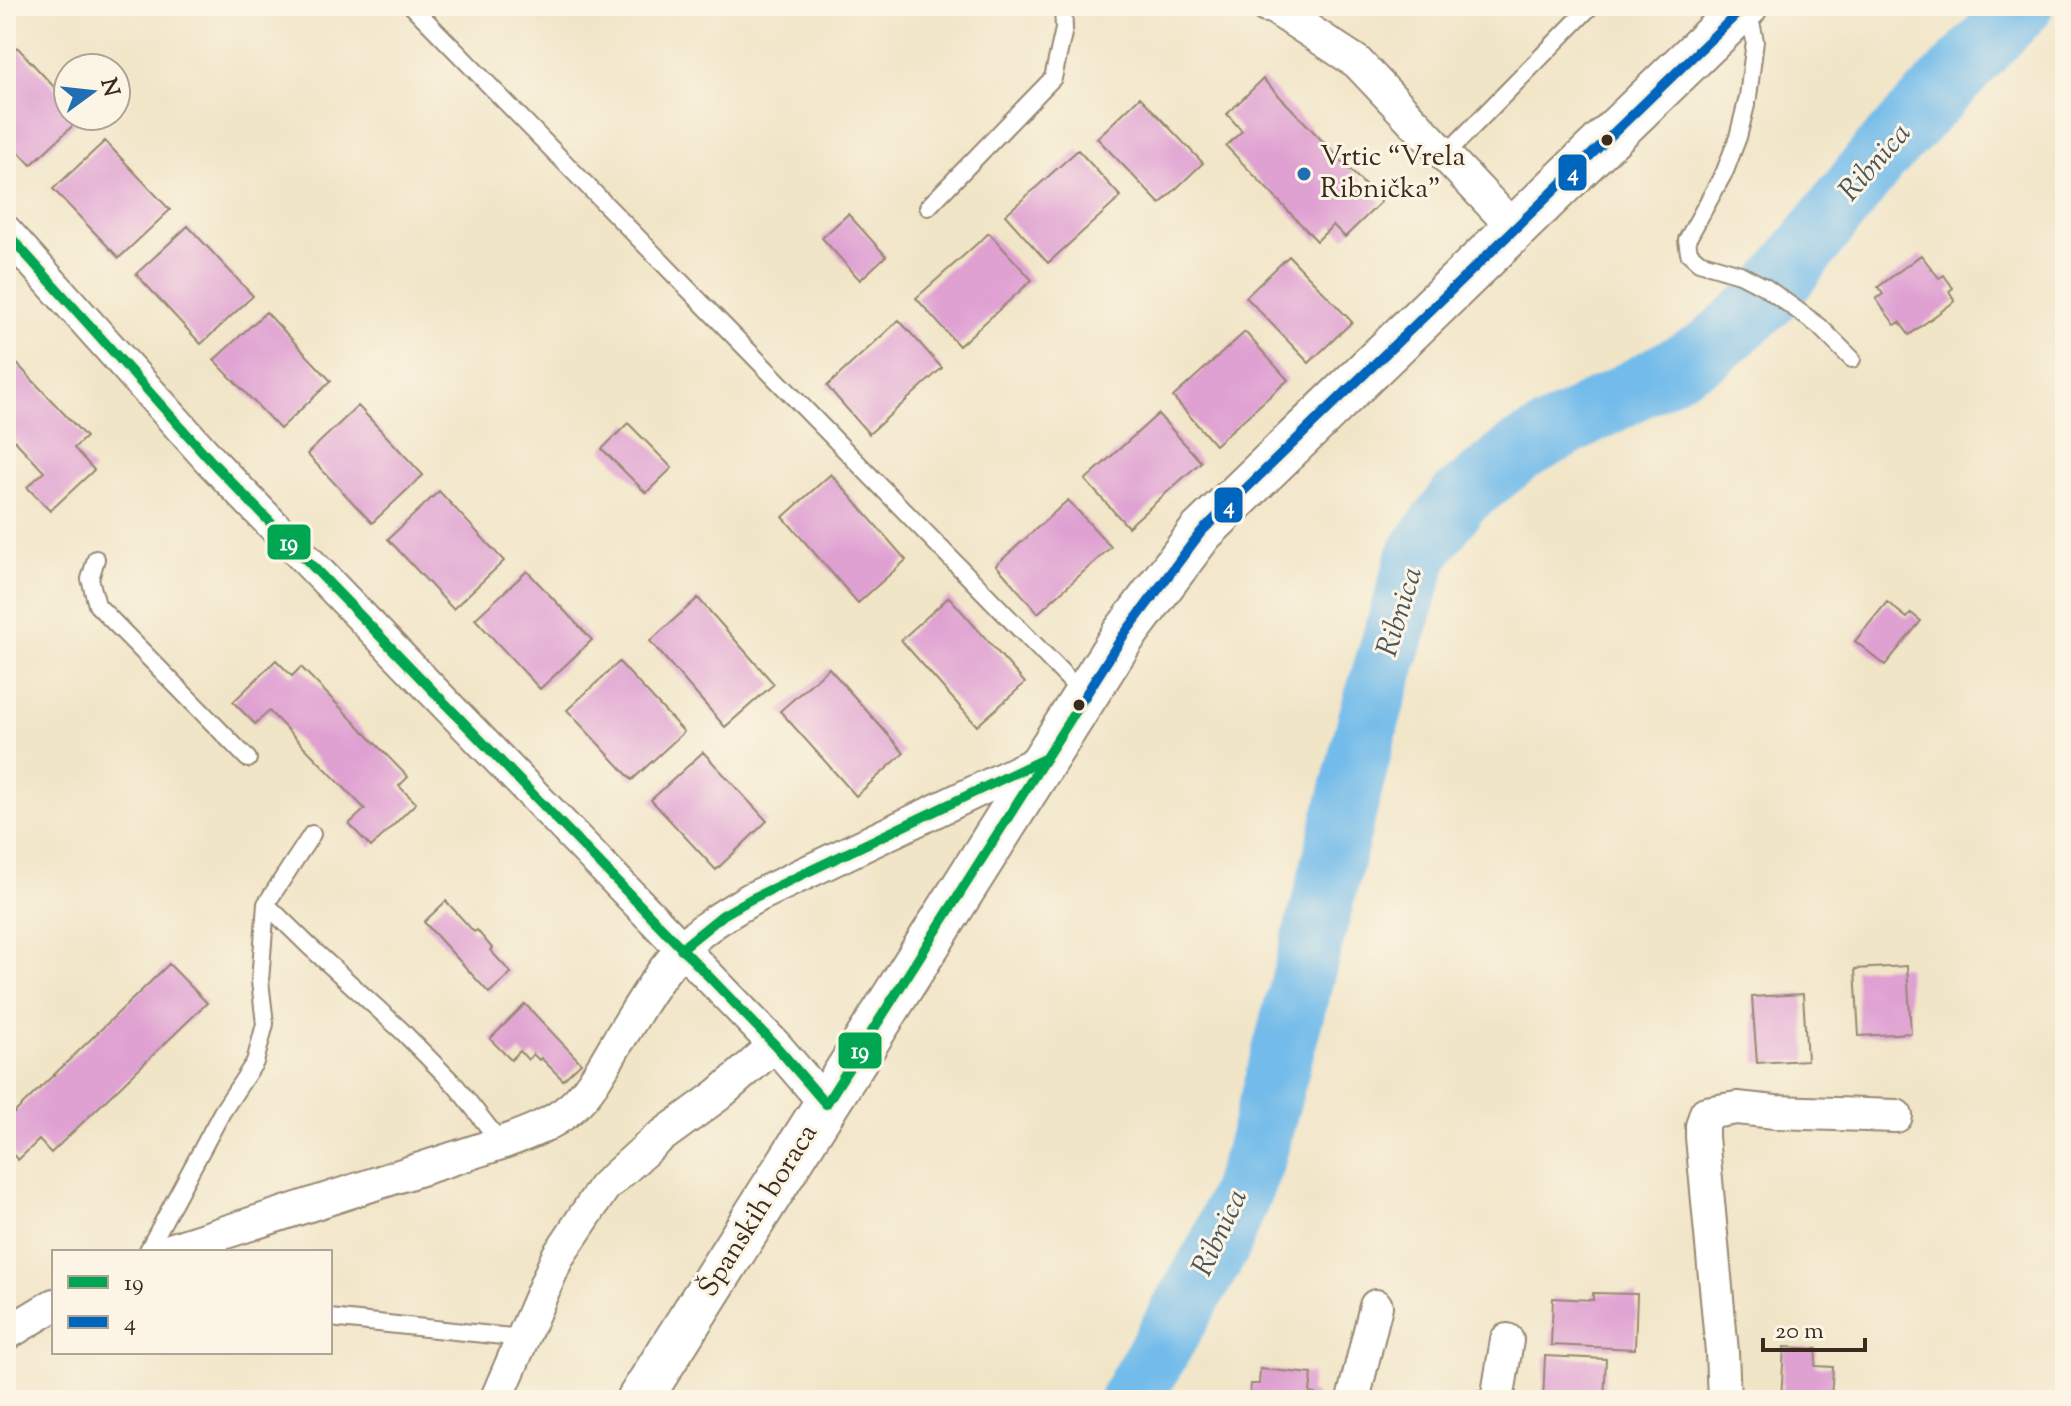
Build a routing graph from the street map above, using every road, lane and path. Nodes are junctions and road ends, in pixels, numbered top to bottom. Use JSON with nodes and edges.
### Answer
{"nodes":[{"id":1,"x":412,"y":6,"type":"edge"},
{"id":2,"x":1063,"y":6,"type":"edge"},
{"id":3,"x":1266,"y":6,"type":"edge"},
{"id":4,"x":1591,"y":6,"type":"edge"},
{"id":5,"x":1744,"y":8,"type":"edge"},
{"id":6,"x":1445,"y":155,"type":"junction"},
{"id":7,"x":928,"y":207,"type":"dead end"},
{"id":8,"x":1515,"y":229,"type":"junction"},
{"id":9,"x":6,"y":232,"type":"edge"},
{"id":10,"x":1852,"y":359,"type":"dead end"},
{"id":11,"x":96,"y":559,"type":"dead end"},
{"id":12,"x":1085,"y":696,"type":"junction"},
{"id":13,"x":1046,"y":758,"type":"junction"},
{"id":14,"x":248,"y":759,"type":"dead end"},
{"id":15,"x":312,"y":834,"type":"dead end"},
{"id":16,"x":266,"y":904,"type":"junction"},
{"id":17,"x":681,"y":949,"type":"junction"},
{"id":18,"x":775,"y":1045,"type":"junction"},
{"id":19,"x":826,"y":1104,"type":"junction"},
{"id":20,"x":1896,"y":1116,"type":"dead end"},
{"id":21,"x":501,"y":1143,"type":"junction"},
{"id":22,"x":148,"y":1250,"type":"edge"},
{"id":23,"x":170,"y":1250,"type":"edge"},
{"id":24,"x":52,"y":1306,"type":"edge"},
{"id":25,"x":1376,"y":1306,"type":"dead end"},
{"id":26,"x":332,"y":1318,"type":"edge"},
{"id":27,"x":6,"y":1334,"type":"edge"},
{"id":28,"x":522,"y":1338,"type":"junction"},
{"id":29,"x":1507,"y":1340,"type":"dead end"},
{"id":30,"x":496,"y":1400,"type":"edge"},
{"id":31,"x":639,"y":1400,"type":"edge"},
{"id":32,"x":1353,"y":1400,"type":"edge"},
{"id":33,"x":1497,"y":1400,"type":"edge"},
{"id":34,"x":1724,"y":1400,"type":"edge"}],
"edges":[{"from":1,"to":12,"type":"lane"},
{"from":2,"to":7,"type":"lane"},
{"from":3,"to":6,"type":"street"},
{"from":4,"to":6,"type":"lane"},
{"from":5,"to":8,"type":"main road","name":"Španskih boraca"},
{"from":5,"to":10,"type":"lane"},
{"from":6,"to":8,"type":"street"},
{"from":8,"to":12,"type":"main road","name":"Španskih boraca"},
{"from":9,"to":17,"type":"street"},
{"from":11,"to":14,"type":"lane"},
{"from":12,"to":13,"type":"main road","name":"Španskih boraca"},
{"from":13,"to":17,"type":"street"},
{"from":13,"to":19,"type":"main road","name":"Španskih boraca"},
{"from":15,"to":16,"type":"lane"},
{"from":16,"to":21,"type":"lane"},
{"from":16,"to":22,"type":"lane"},
{"from":17,"to":18,"type":"street"},
{"from":17,"to":21,"type":"street"},
{"from":18,"to":19,"type":"street"},
{"from":18,"to":28,"type":"street"},
{"from":19,"to":31,"type":"main road","name":"Španskih boraca"},
{"from":20,"to":34,"type":"street"},
{"from":21,"to":23,"type":"street"},
{"from":24,"to":27,"type":"street"},
{"from":25,"to":32,"type":"street"},
{"from":26,"to":28,"type":"lane"},
{"from":28,"to":30,"type":"street"},
{"from":29,"to":33,"type":"street"}]}
